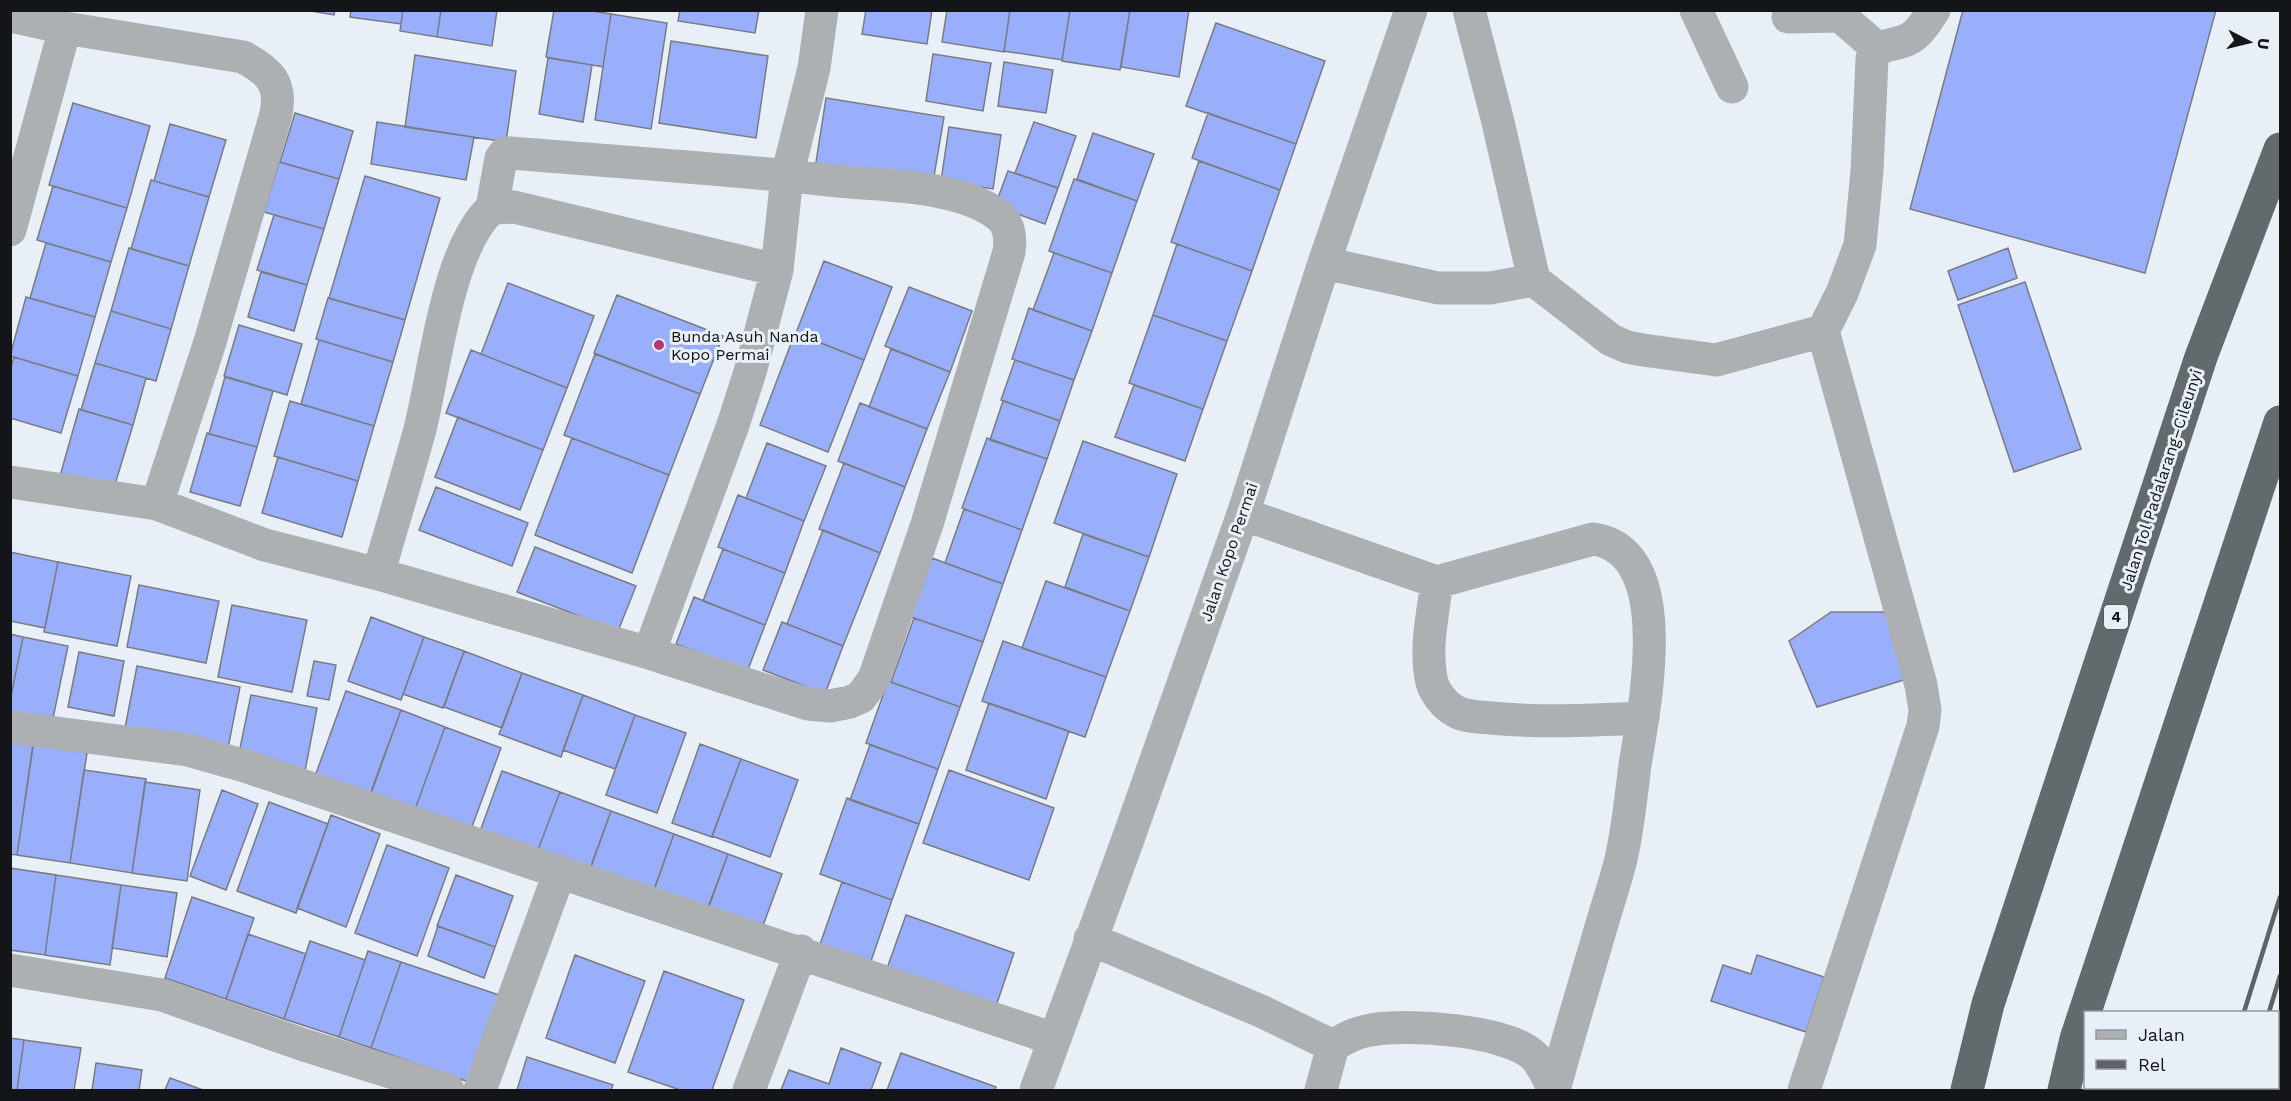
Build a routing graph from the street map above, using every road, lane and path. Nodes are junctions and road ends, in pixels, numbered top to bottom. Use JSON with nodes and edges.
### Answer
{"nodes":[{"id":1,"x":822,"y":10,"type":"edge"},
{"id":2,"x":1411,"y":10,"type":"edge"},
{"id":3,"x":1469,"y":10,"type":"edge"},
{"id":4,"x":1696,"y":10,"type":"edge"},
{"id":5,"x":1934,"y":10,"type":"edge"},
{"id":6,"x":1823,"y":13,"type":"edge"},
{"id":7,"x":10,"y":16,"type":"edge"},
{"id":8,"x":1788,"y":17,"type":"dead end"},
{"id":9,"x":65,"y":28,"type":"junction"},
{"id":10,"x":1877,"y":48,"type":"junction"},
{"id":11,"x":1732,"y":87,"type":"dead end"},
{"id":12,"x":2280,"y":149,"type":"edge"},
{"id":13,"x":19,"y":169,"type":"edge"},
{"id":14,"x":787,"y":176,"type":"junction"},
{"id":15,"x":492,"y":208,"type":"junction"},
{"id":16,"x":10,"y":230,"type":"edge"},
{"id":17,"x":1324,"y":263,"type":"junction"},
{"id":18,"x":777,"y":270,"type":"junction"},
{"id":19,"x":1534,"y":280,"type":"junction"},
{"id":20,"x":1823,"y":331,"type":"junction"},
{"id":21,"x":2280,"y":422,"type":"edge"},
{"id":22,"x":10,"y":482,"type":"edge"},
{"id":23,"x":157,"y":504,"type":"junction"},
{"id":24,"x":1243,"y":514,"type":"junction"},
{"id":25,"x":378,"y":574,"type":"junction"},
{"id":26,"x":1437,"y":582,"type":"junction"},
{"id":27,"x":650,"y":653,"type":"junction"},
{"id":28,"x":1643,"y":718,"type":"junction"},
{"id":29,"x":10,"y":727,"type":"edge"},
{"id":30,"x":560,"y":871,"type":"junction"},
{"id":31,"x":1090,"y":939,"type":"junction"},
{"id":32,"x":801,"y":951,"type":"junction"},
{"id":33,"x":10,"y":970,"type":"edge"},
{"id":34,"x":2085,"y":1011,"type":"edge"},
{"id":35,"x":2084,"y":1015,"type":"edge"},
{"id":36,"x":1054,"y":1038,"type":"junction"},
{"id":37,"x":1333,"y":1046,"type":"junction"},
{"id":38,"x":448,"y":1090,"type":"edge"},
{"id":39,"x":480,"y":1090,"type":"edge"},
{"id":40,"x":750,"y":1090,"type":"edge"},
{"id":41,"x":1036,"y":1090,"type":"edge"},
{"id":42,"x":1321,"y":1090,"type":"edge"},
{"id":43,"x":1554,"y":1090,"type":"edge"},
{"id":44,"x":1804,"y":1090,"type":"edge"},
{"id":45,"x":1967,"y":1090,"type":"edge"},
{"id":46,"x":2064,"y":1090,"type":"edge"}],
"edges":[{"from":1,"to":14,"type":"street"},
{"from":2,"to":17,"type":"street","name":"Jalan Kopo Permai"},
{"from":3,"to":19,"type":"street"},
{"from":4,"to":11,"type":"street"},
{"from":5,"to":10,"type":"street"},
{"from":6,"to":8,"type":"street"},
{"from":6,"to":10,"type":"street"},
{"from":7,"to":9,"type":"street"},
{"from":9,"to":13,"type":"street"},
{"from":9,"to":23,"type":"street"},
{"from":10,"to":20,"type":"street"},
{"from":12,"to":45,"type":"highway","name":"Jalan Tol Padalarang–Cileunyi","number":"4"},
{"from":13,"to":16,"type":"street"},
{"from":14,"to":15,"type":"street"},
{"from":14,"to":18,"type":"street"},
{"from":14,"to":27,"type":"street"},
{"from":15,"to":18,"type":"street"},
{"from":15,"to":25,"type":"street"},
{"from":17,"to":19,"type":"street"},
{"from":17,"to":24,"type":"street","name":"Jalan Kopo Permai"},
{"from":18,"to":27,"type":"street"},
{"from":19,"to":20,"type":"street"},
{"from":20,"to":44,"type":"street"},
{"from":21,"to":34,"type":"highway"},
{"from":22,"to":23,"type":"street"},
{"from":23,"to":25,"type":"street"},
{"from":24,"to":26,"type":"street"},
{"from":24,"to":31,"type":"street","name":"Jalan Kopo Permai"},
{"from":25,"to":27,"type":"street"},
{"from":26,"to":28,"type":"street"},
{"from":26,"to":28,"type":"street"},
{"from":28,"to":43,"type":"street"},
{"from":29,"to":30,"type":"street"},
{"from":30,"to":32,"type":"street"},
{"from":30,"to":39,"type":"street"},
{"from":31,"to":36,"type":"street","name":"Jalan Kopo Permai"},
{"from":31,"to":37,"type":"street"},
{"from":32,"to":36,"type":"street"},
{"from":32,"to":40,"type":"street"},
{"from":33,"to":38,"type":"street"},
{"from":35,"to":46,"type":"highway"},
{"from":36,"to":41,"type":"street","name":"Jalan Kopo Permai"},
{"from":37,"to":42,"type":"street"},
{"from":37,"to":43,"type":"street"}]}
